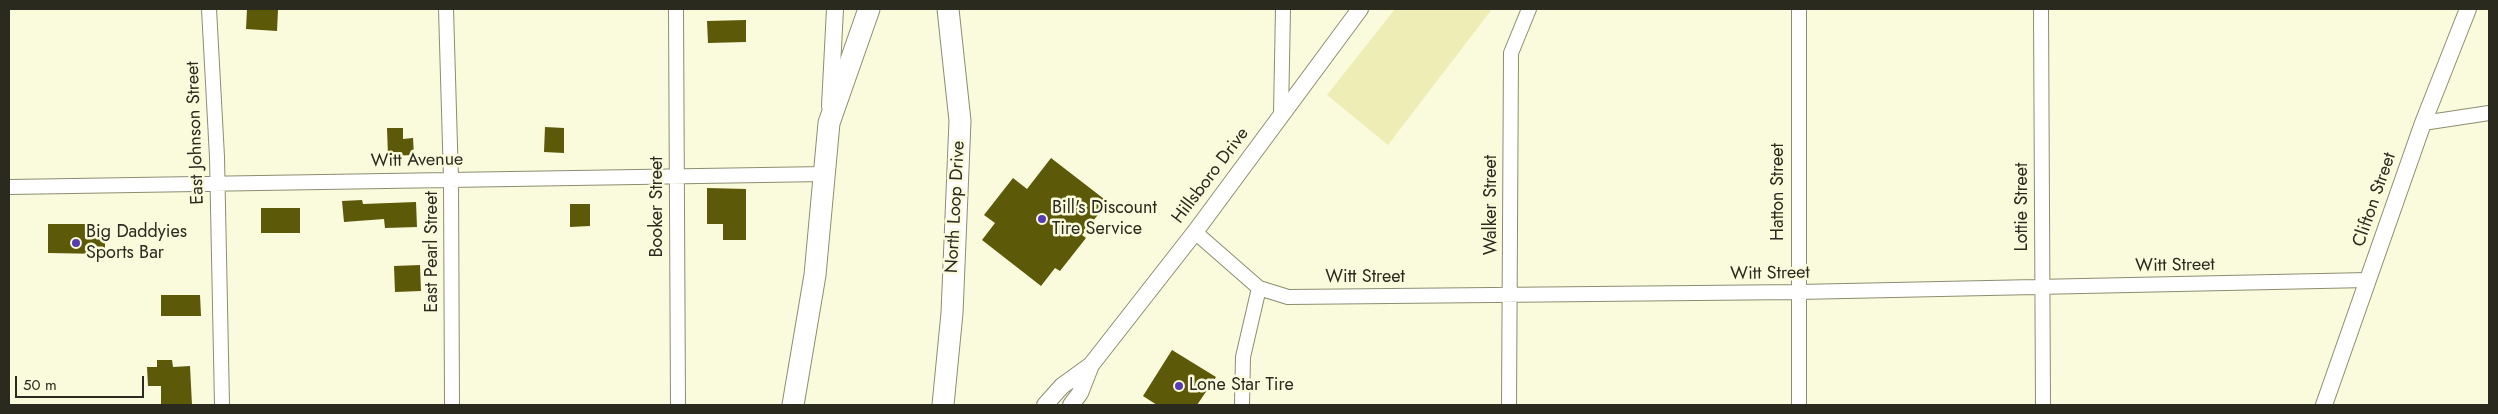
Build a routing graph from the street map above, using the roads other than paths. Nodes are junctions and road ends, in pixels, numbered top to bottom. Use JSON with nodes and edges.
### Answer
{"nodes":[{"id":1,"x":209,"y":9,"type":"edge"},
{"id":2,"x":446,"y":9,"type":"edge"},
{"id":3,"x":676,"y":9,"type":"edge"},
{"id":4,"x":835,"y":9,"type":"edge"},
{"id":5,"x":869,"y":9,"type":"edge"},
{"id":6,"x":948,"y":9,"type":"edge"},
{"id":7,"x":1283,"y":9,"type":"edge"},
{"id":8,"x":1360,"y":9,"type":"edge"},
{"id":9,"x":1529,"y":9,"type":"edge"},
{"id":10,"x":1798,"y":9,"type":"edge"},
{"id":11,"x":2041,"y":9,"type":"edge"},
{"id":12,"x":2468,"y":9,"type":"edge"},
{"id":13,"x":2489,"y":113,"type":"edge"},
{"id":14,"x":1281,"y":114,"type":"junction"},
{"id":15,"x":829,"y":123,"type":"junction"},
{"id":16,"x":2423,"y":123,"type":"junction"},
{"id":17,"x":825,"y":174,"type":"junction"},
{"id":18,"x":677,"y":176,"type":"junction"},
{"id":19,"x":452,"y":180,"type":"junction"},
{"id":20,"x":217,"y":183,"type":"junction"},
{"id":21,"x":9,"y":187,"type":"edge"},
{"id":22,"x":1195,"y":232,"type":"junction"},
{"id":23,"x":2368,"y":280,"type":"junction"},
{"id":24,"x":1259,"y":288,"type":"junction"},
{"id":25,"x":2043,"y":288,"type":"junction"},
{"id":26,"x":1798,"y":292,"type":"junction"},
{"id":27,"x":1510,"y":295,"type":"junction"},
{"id":28,"x":1091,"y":365,"type":"junction"},
{"id":29,"x":222,"y":405,"type":"edge"},
{"id":30,"x":452,"y":405,"type":"edge"},
{"id":31,"x":678,"y":405,"type":"edge"},
{"id":32,"x":793,"y":405,"type":"edge"},
{"id":33,"x":943,"y":405,"type":"edge"},
{"id":34,"x":1045,"y":405,"type":"edge"},
{"id":35,"x":1071,"y":405,"type":"edge"},
{"id":36,"x":1242,"y":405,"type":"edge"},
{"id":37,"x":1509,"y":405,"type":"edge"},
{"id":38,"x":1800,"y":405,"type":"edge"},
{"id":39,"x":2043,"y":405,"type":"edge"},
{"id":40,"x":2324,"y":405,"type":"edge"}],
"edges":[{"from":1,"to":20,"type":"street","name":"East Johnson Street"},
{"from":2,"to":19,"type":"street","name":"East Pearl Street"},
{"from":3,"to":18,"type":"street","name":"Booker Street"},
{"from":4,"to":15,"type":"street"},
{"from":5,"to":15,"type":"main road"},
{"from":6,"to":33,"type":"main road","name":"North Loop Drive"},
{"from":7,"to":14,"type":"street"},
{"from":8,"to":14,"type":"street","name":"Hillsboro Drive"},
{"from":9,"to":27,"type":"street","name":"Walker Street"},
{"from":10,"to":26,"type":"street","name":"Hatton Street"},
{"from":11,"to":25,"type":"street","name":"Lottie Street"},
{"from":12,"to":16,"type":"street","name":"Clifton Street"},
{"from":13,"to":16,"type":"street"},
{"from":14,"to":22,"type":"street","name":"Hillsboro Drive"},
{"from":15,"to":17,"type":"main road"},
{"from":16,"to":23,"type":"street","name":"Clifton Street"},
{"from":17,"to":18,"type":"street","name":"Witt Avenue"},
{"from":17,"to":32,"type":"main road"},
{"from":18,"to":19,"type":"street","name":"Witt Avenue"},
{"from":18,"to":31,"type":"street","name":"Booker Street"},
{"from":19,"to":20,"type":"street","name":"Witt Avenue"},
{"from":19,"to":30,"type":"street","name":"East Pearl Street"},
{"from":20,"to":21,"type":"street","name":"Witt Avenue"},
{"from":20,"to":29,"type":"street","name":"East Johnson Street"},
{"from":22,"to":24,"type":"street","name":"Witt Street"},
{"from":22,"to":28,"type":"street","name":"Hillsboro Drive"},
{"from":23,"to":25,"type":"street","name":"Witt Street"},
{"from":23,"to":40,"type":"street","name":"Clifton Street"},
{"from":24,"to":27,"type":"street","name":"Witt Street"},
{"from":24,"to":36,"type":"street"},
{"from":25,"to":26,"type":"street","name":"Witt Street"},
{"from":25,"to":39,"type":"street","name":"Lottie Street"},
{"from":26,"to":27,"type":"street","name":"Witt Street"},
{"from":26,"to":38,"type":"street","name":"Hatton Street"},
{"from":27,"to":37,"type":"street","name":"Walker Street"},
{"from":28,"to":34,"type":"street","name":"Hillsboro Drive"},
{"from":28,"to":35,"type":"street","name":"Hillsboro Drive"}]}
